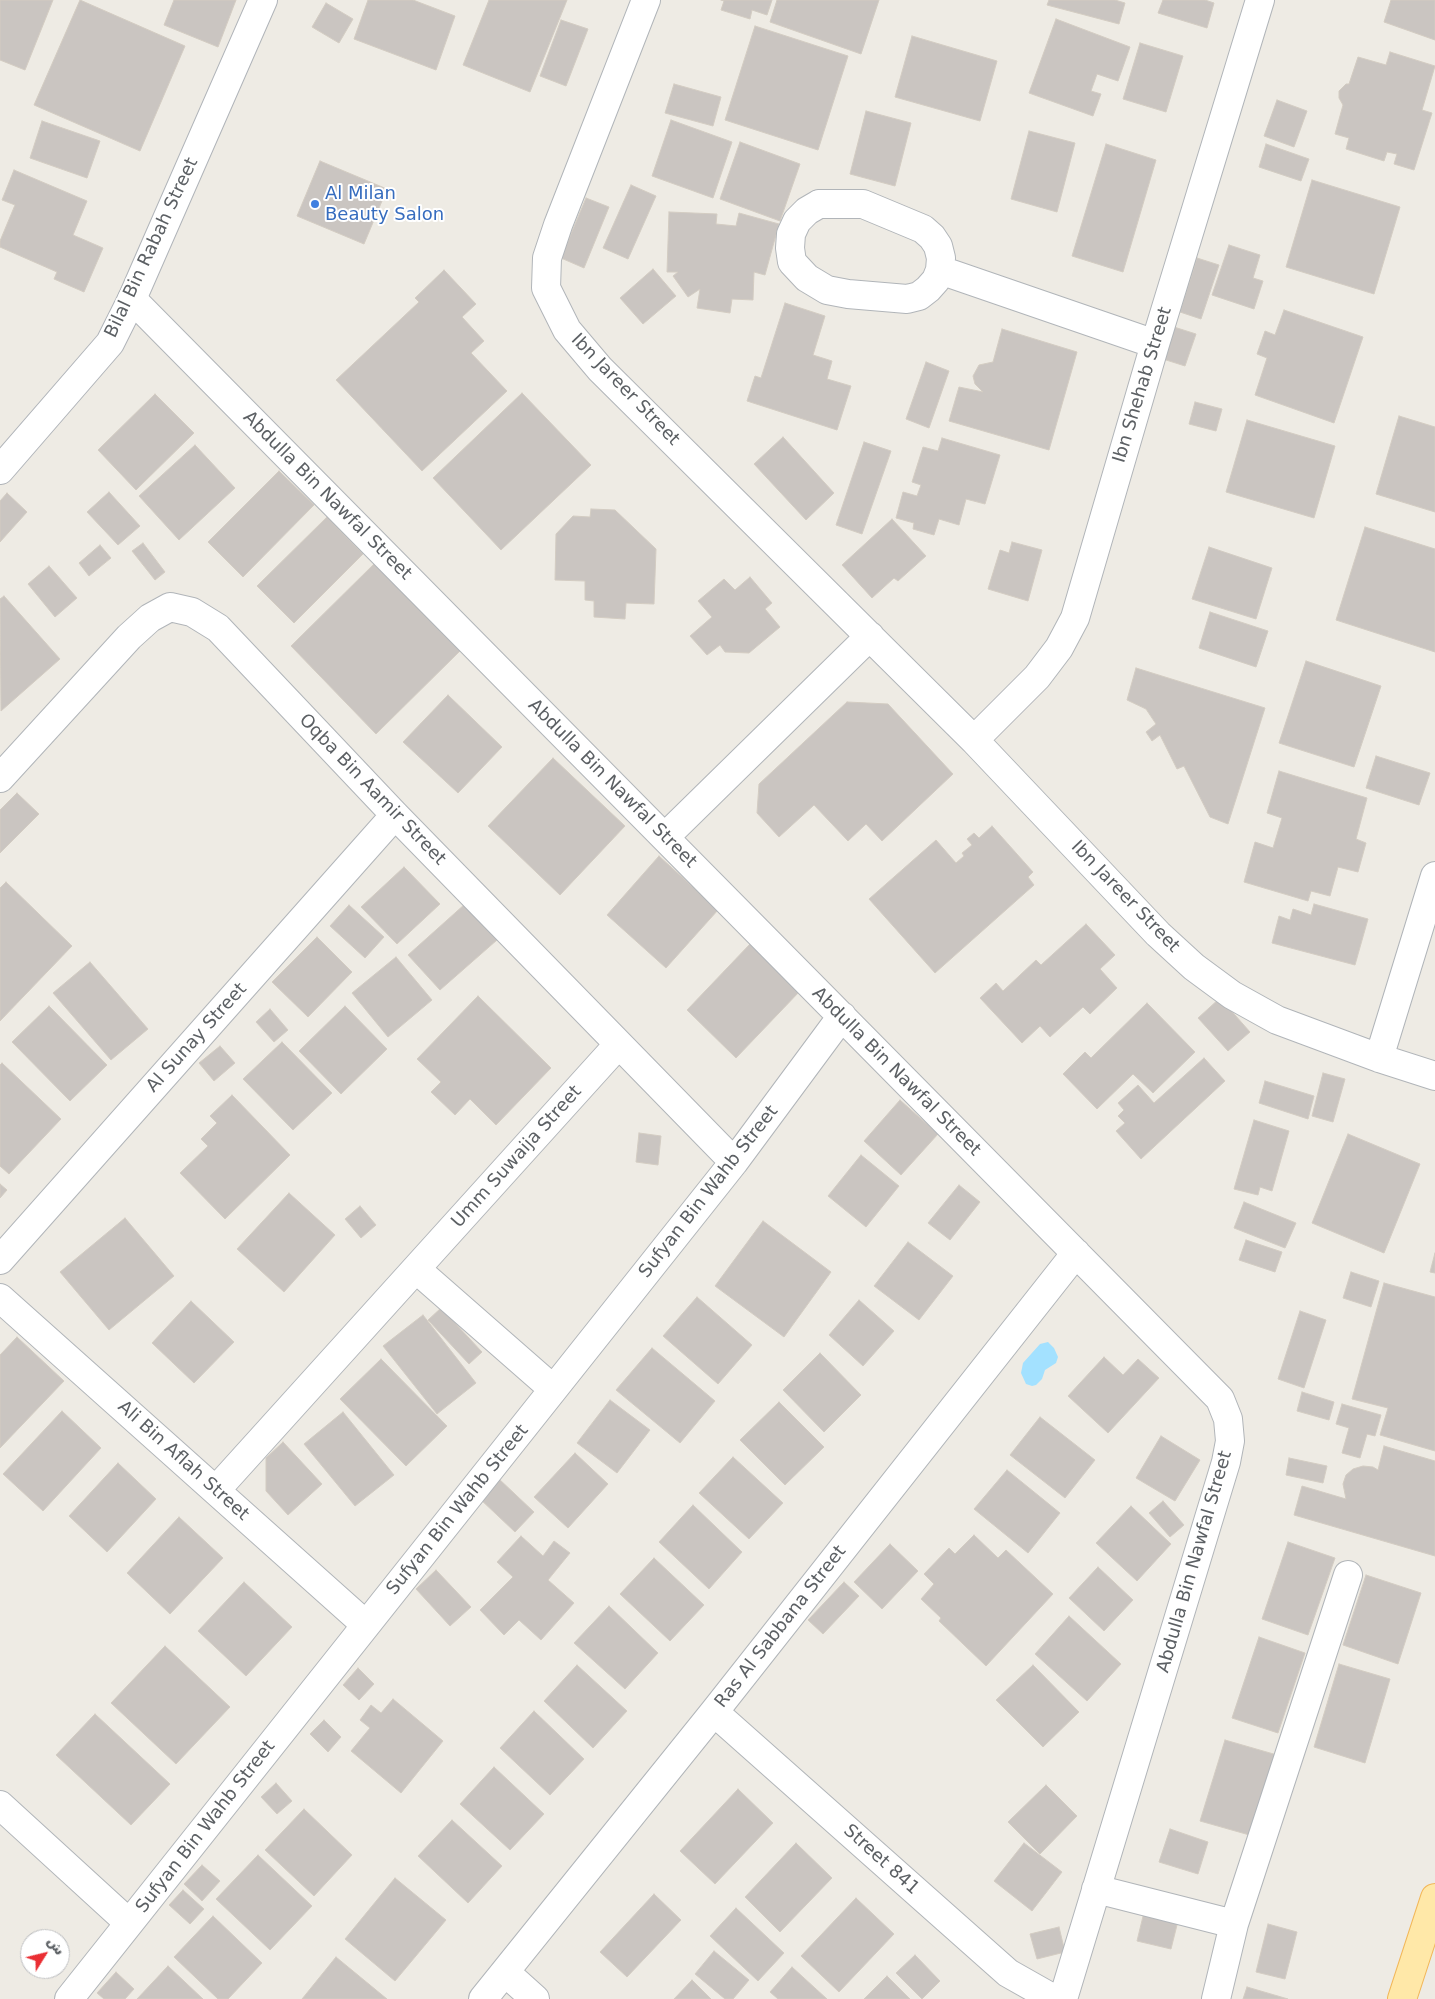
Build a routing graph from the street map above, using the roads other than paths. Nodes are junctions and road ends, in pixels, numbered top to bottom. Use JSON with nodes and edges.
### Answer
{"nodes":[{"id":1,"x":263,"y":0,"type":"edge"},
{"id":2,"x":646,"y":0,"type":"edge"},
{"id":3,"x":1260,"y":0,"type":"edge"},
{"id":4,"x":940,"y":270,"type":"junction"},
{"id":5,"x":132,"y":299,"type":"junction"},
{"id":6,"x":1155,"y":344,"type":"junction"},
{"id":7,"x":0,"y":470,"type":"edge"},
{"id":8,"x":870,"y":636,"type":"junction"},
{"id":9,"x":974,"y":740,"type":"junction"},
{"id":10,"x":0,"y":778,"type":"edge"},
{"id":11,"x":395,"y":815,"type":"junction"},
{"id":12,"x":665,"y":838,"type":"junction"},
{"id":13,"x":1435,"y":876,"type":"edge"},
{"id":14,"x":842,"y":1016,"type":"junction"},
{"id":15,"x":618,"y":1045,"type":"junction"},
{"id":16,"x":1379,"y":1058,"type":"junction"},
{"id":17,"x":1435,"y":1076,"type":"edge"},
{"id":18,"x":734,"y":1162,"type":"junction"},
{"id":19,"x":1076,"y":1253,"type":"junction"},
{"id":20,"x":0,"y":1260,"type":"edge"},
{"id":21,"x":416,"y":1269,"type":"junction"},
{"id":22,"x":0,"y":1298,"type":"edge"},
{"id":23,"x":553,"y":1389,"type":"junction"},
{"id":24,"x":216,"y":1490,"type":"junction"},
{"id":25,"x":1348,"y":1575,"type":"dead end"},
{"id":26,"x":366,"y":1625,"type":"junction"},
{"id":27,"x":714,"y":1712,"type":"junction"},
{"id":28,"x":0,"y":1805,"type":"edge"},
{"id":29,"x":1096,"y":1889,"type":"junction"},
{"id":30,"x":1435,"y":1898,"type":"edge"},
{"id":31,"x":129,"y":1923,"type":"junction"},
{"id":32,"x":1234,"y":1924,"type":"junction"},
{"id":33,"x":505,"y":1972,"type":"junction"},
{"id":34,"x":69,"y":1999,"type":"edge"},
{"id":35,"x":483,"y":1999,"type":"edge"},
{"id":36,"x":535,"y":1999,"type":"edge"},
{"id":37,"x":1054,"y":1999,"type":"edge"},
{"id":38,"x":1063,"y":1999,"type":"edge"},
{"id":39,"x":1216,"y":1999,"type":"edge"},
{"id":40,"x":1402,"y":1999,"type":"edge"}],
"edges":[{"from":1,"to":5,"type":"street","name":"Bilal Bin Rabah Street"},
{"from":2,"to":8,"type":"street","name":"Ibn Jareer Street"},
{"from":3,"to":6,"type":"street","name":"Ibn Shehab Street"},
{"from":4,"to":4,"type":"street"},
{"from":4,"to":6,"type":"street"},
{"from":5,"to":7,"type":"street","name":"Bilal Bin Rabah Street"},
{"from":5,"to":12,"type":"street","name":"Abdulla Bin Nawfal Street"},
{"from":6,"to":9,"type":"street","name":"Ibn Shehab Street"},
{"from":8,"to":9,"type":"street","name":"Ibn Jareer Street"},
{"from":8,"to":12,"type":"street"},
{"from":9,"to":16,"type":"street","name":"Ibn Jareer Street"},
{"from":10,"to":11,"type":"street","name":"Oqba Bin Aamir Street"},
{"from":11,"to":15,"type":"street","name":"Oqba Bin Aamir Street"},
{"from":11,"to":20,"type":"street","name":"Al Sunay Street"},
{"from":12,"to":14,"type":"street","name":"Abdulla Bin Nawfal Street"},
{"from":13,"to":16,"type":"street"},
{"from":14,"to":18,"type":"street","name":"Sufyan Bin Wahb Street"},
{"from":14,"to":19,"type":"street","name":"Abdulla Bin Nawfal Street"},
{"from":15,"to":18,"type":"street","name":"Oqba Bin Aamir Street"},
{"from":15,"to":21,"type":"street","name":"Umm Suwaija Street"},
{"from":16,"to":17,"type":"street","name":"Ibn Jareer Street"},
{"from":18,"to":23,"type":"street","name":"Sufyan Bin Wahb Street"},
{"from":19,"to":27,"type":"street","name":"Ras Al Sabbana Street"},
{"from":19,"to":29,"type":"street","name":"Abdulla Bin Nawfal Street"},
{"from":21,"to":23,"type":"street"},
{"from":21,"to":24,"type":"street","name":"Umm Suwaija Street"},
{"from":22,"to":24,"type":"street","name":"Ali Bin Aflah Street"},
{"from":23,"to":26,"type":"street","name":"Sufyan Bin Wahb Street"},
{"from":24,"to":26,"type":"street","name":"Ali Bin Aflah Street"},
{"from":25,"to":32,"type":"street"},
{"from":26,"to":31,"type":"street","name":"Sufyan Bin Wahb Street"},
{"from":27,"to":33,"type":"street","name":"Ras Al Sabbana Street"},
{"from":27,"to":37,"type":"street","name":"Street 841"},
{"from":28,"to":31,"type":"street"},
{"from":29,"to":32,"type":"street"},
{"from":29,"to":38,"type":"street","name":"Abdulla Bin Nawfal Street"},
{"from":30,"to":40,"type":"main road"},
{"from":31,"to":34,"type":"street","name":"Sufyan Bin Wahb Street"},
{"from":32,"to":39,"type":"street"},
{"from":33,"to":35,"type":"street","name":"Ras Al Sabbana Street"},
{"from":33,"to":36,"type":"street"}]}
